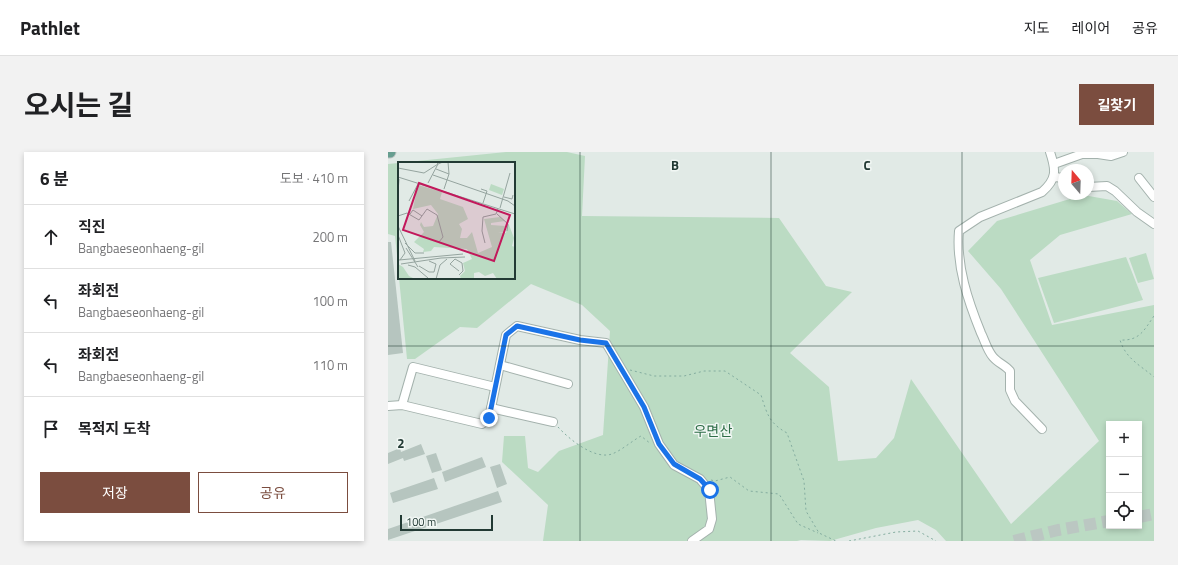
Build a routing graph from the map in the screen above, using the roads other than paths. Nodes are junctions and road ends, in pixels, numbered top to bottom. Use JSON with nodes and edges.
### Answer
{"nodes":[{"id":1,"x":1050,"y":152,"type":"edge"},
{"id":2,"x":1124,"y":152,"type":"edge"},
{"id":3,"x":1054,"y":164,"type":"junction"},
{"id":4,"x":1054,"y":177,"type":"junction"},
{"id":5,"x":1058,"y":177,"type":"edge"},
{"id":6,"x":1154,"y":183,"type":"edge"},
{"id":7,"x":1094,"y":187,"type":"edge"},
{"id":8,"x":1154,"y":197,"type":"edge"},
{"id":9,"x":1154,"y":224,"type":"edge"},
{"id":10,"x":500,"y":366,"type":"junction"},
{"id":11,"x":568,"y":384,"type":"dead end"},
{"id":12,"x":495,"y":387,"type":"junction"},
{"id":13,"x":402,"y":405,"type":"junction"},
{"id":14,"x":388,"y":406,"type":"edge"},
{"id":15,"x":491,"y":408,"type":"junction"},
{"id":16,"x":554,"y":422,"type":"dead end"},
{"id":17,"x":1042,"y":429,"type":"dead end"},
{"id":18,"x":692,"y":541,"type":"edge"}],
"edges":[{"from":1,"to":3,"type":"street"},
{"from":2,"to":3,"type":"street"},
{"from":3,"to":4,"type":"street"},
{"from":4,"to":5,"type":"street"},
{"from":4,"to":17,"type":"street"},
{"from":6,"to":8,"type":"street"},
{"from":7,"to":9,"type":"street"},
{"from":10,"to":11,"type":"street"},
{"from":10,"to":12,"type":"street"},
{"from":10,"to":18,"type":"street"},
{"from":12,"to":13,"type":"street"},
{"from":12,"to":15,"type":"street"},
{"from":13,"to":14,"type":"street"},
{"from":13,"to":15,"type":"street"},
{"from":15,"to":16,"type":"street"}]}
